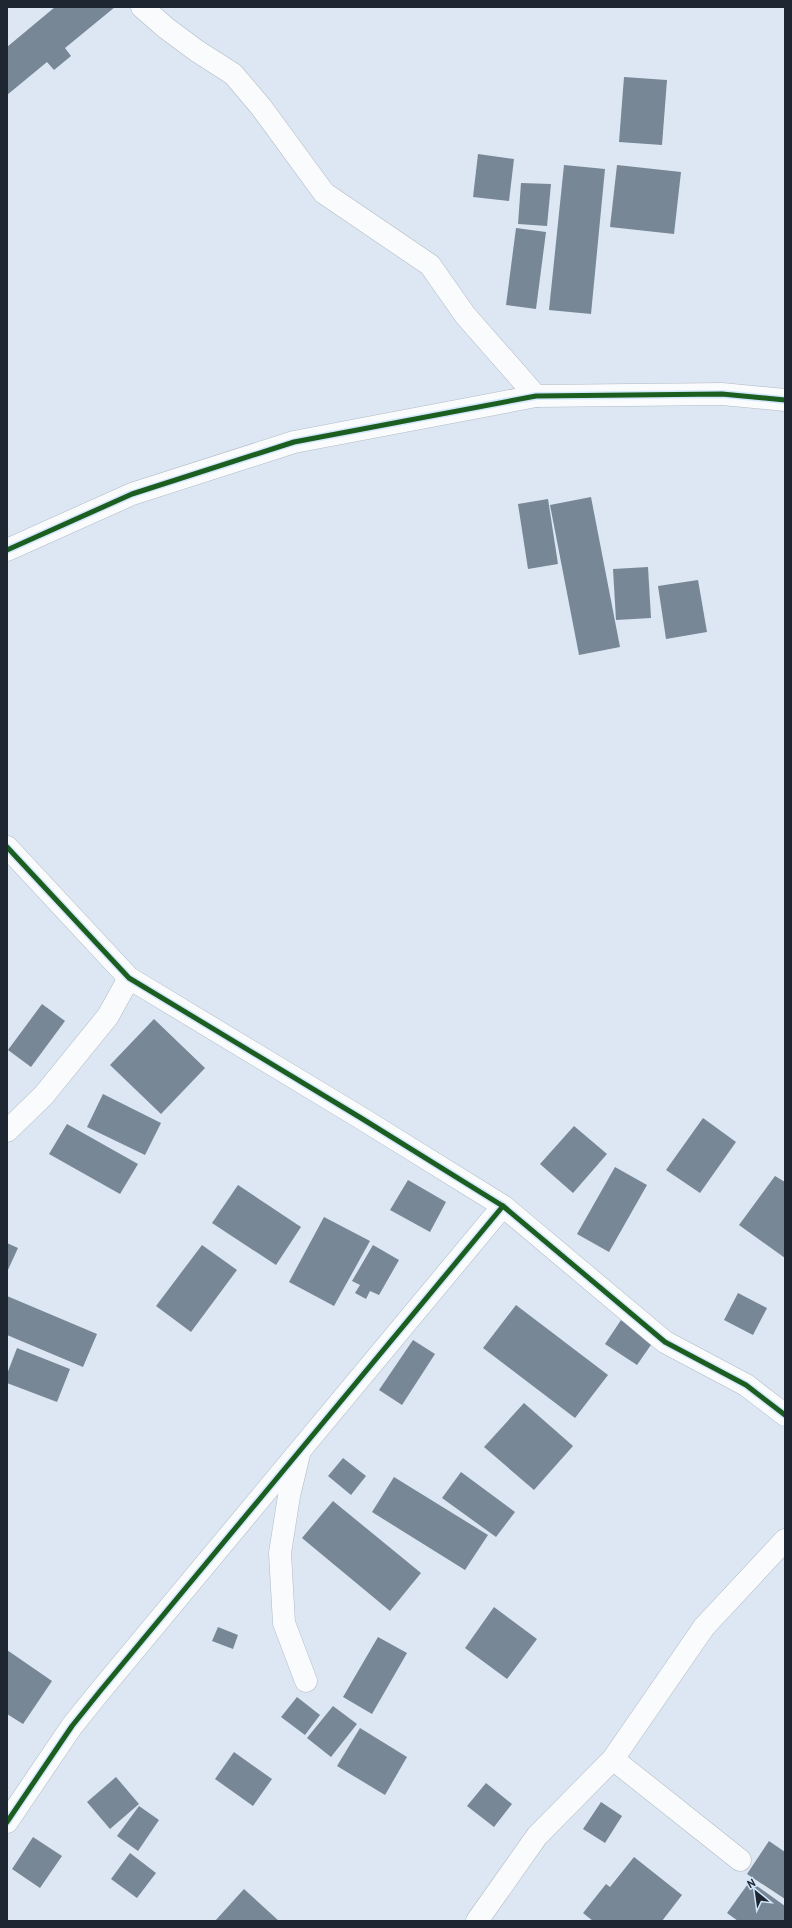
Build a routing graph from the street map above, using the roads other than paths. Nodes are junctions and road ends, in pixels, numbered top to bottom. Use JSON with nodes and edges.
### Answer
{"nodes":[{"id":1,"x":142,"y":7,"type":"edge"},
{"id":2,"x":536,"y":396,"type":"junction"},
{"id":3,"x":785,"y":400,"type":"edge"},
{"id":4,"x":7,"y":550,"type":"edge"},
{"id":5,"x":7,"y":847,"type":"edge"},
{"id":6,"x":129,"y":978,"type":"junction"},
{"id":7,"x":7,"y":1131,"type":"edge"},
{"id":8,"x":503,"y":1206,"type":"junction"},
{"id":9,"x":785,"y":1415,"type":"edge"},
{"id":10,"x":300,"y":1450,"type":"junction"},
{"id":11,"x":785,"y":1540,"type":"edge"},
{"id":12,"x":306,"y":1681,"type":"dead end"},
{"id":13,"x":613,"y":1760,"type":"junction"},
{"id":14,"x":7,"y":1822,"type":"edge"},
{"id":15,"x":740,"y":1860,"type":"dead end"},
{"id":16,"x":477,"y":1921,"type":"edge"}],
"edges":[{"from":1,"to":2,"type":"street"},
{"from":2,"to":3,"type":"street"},
{"from":2,"to":4,"type":"street"},
{"from":5,"to":6,"type":"street"},
{"from":6,"to":7,"type":"street"},
{"from":6,"to":8,"type":"street"},
{"from":8,"to":9,"type":"street"},
{"from":8,"to":10,"type":"street"},
{"from":10,"to":12,"type":"street"},
{"from":10,"to":14,"type":"street"},
{"from":11,"to":13,"type":"street"},
{"from":13,"to":15,"type":"street"},
{"from":13,"to":16,"type":"street"}]}
